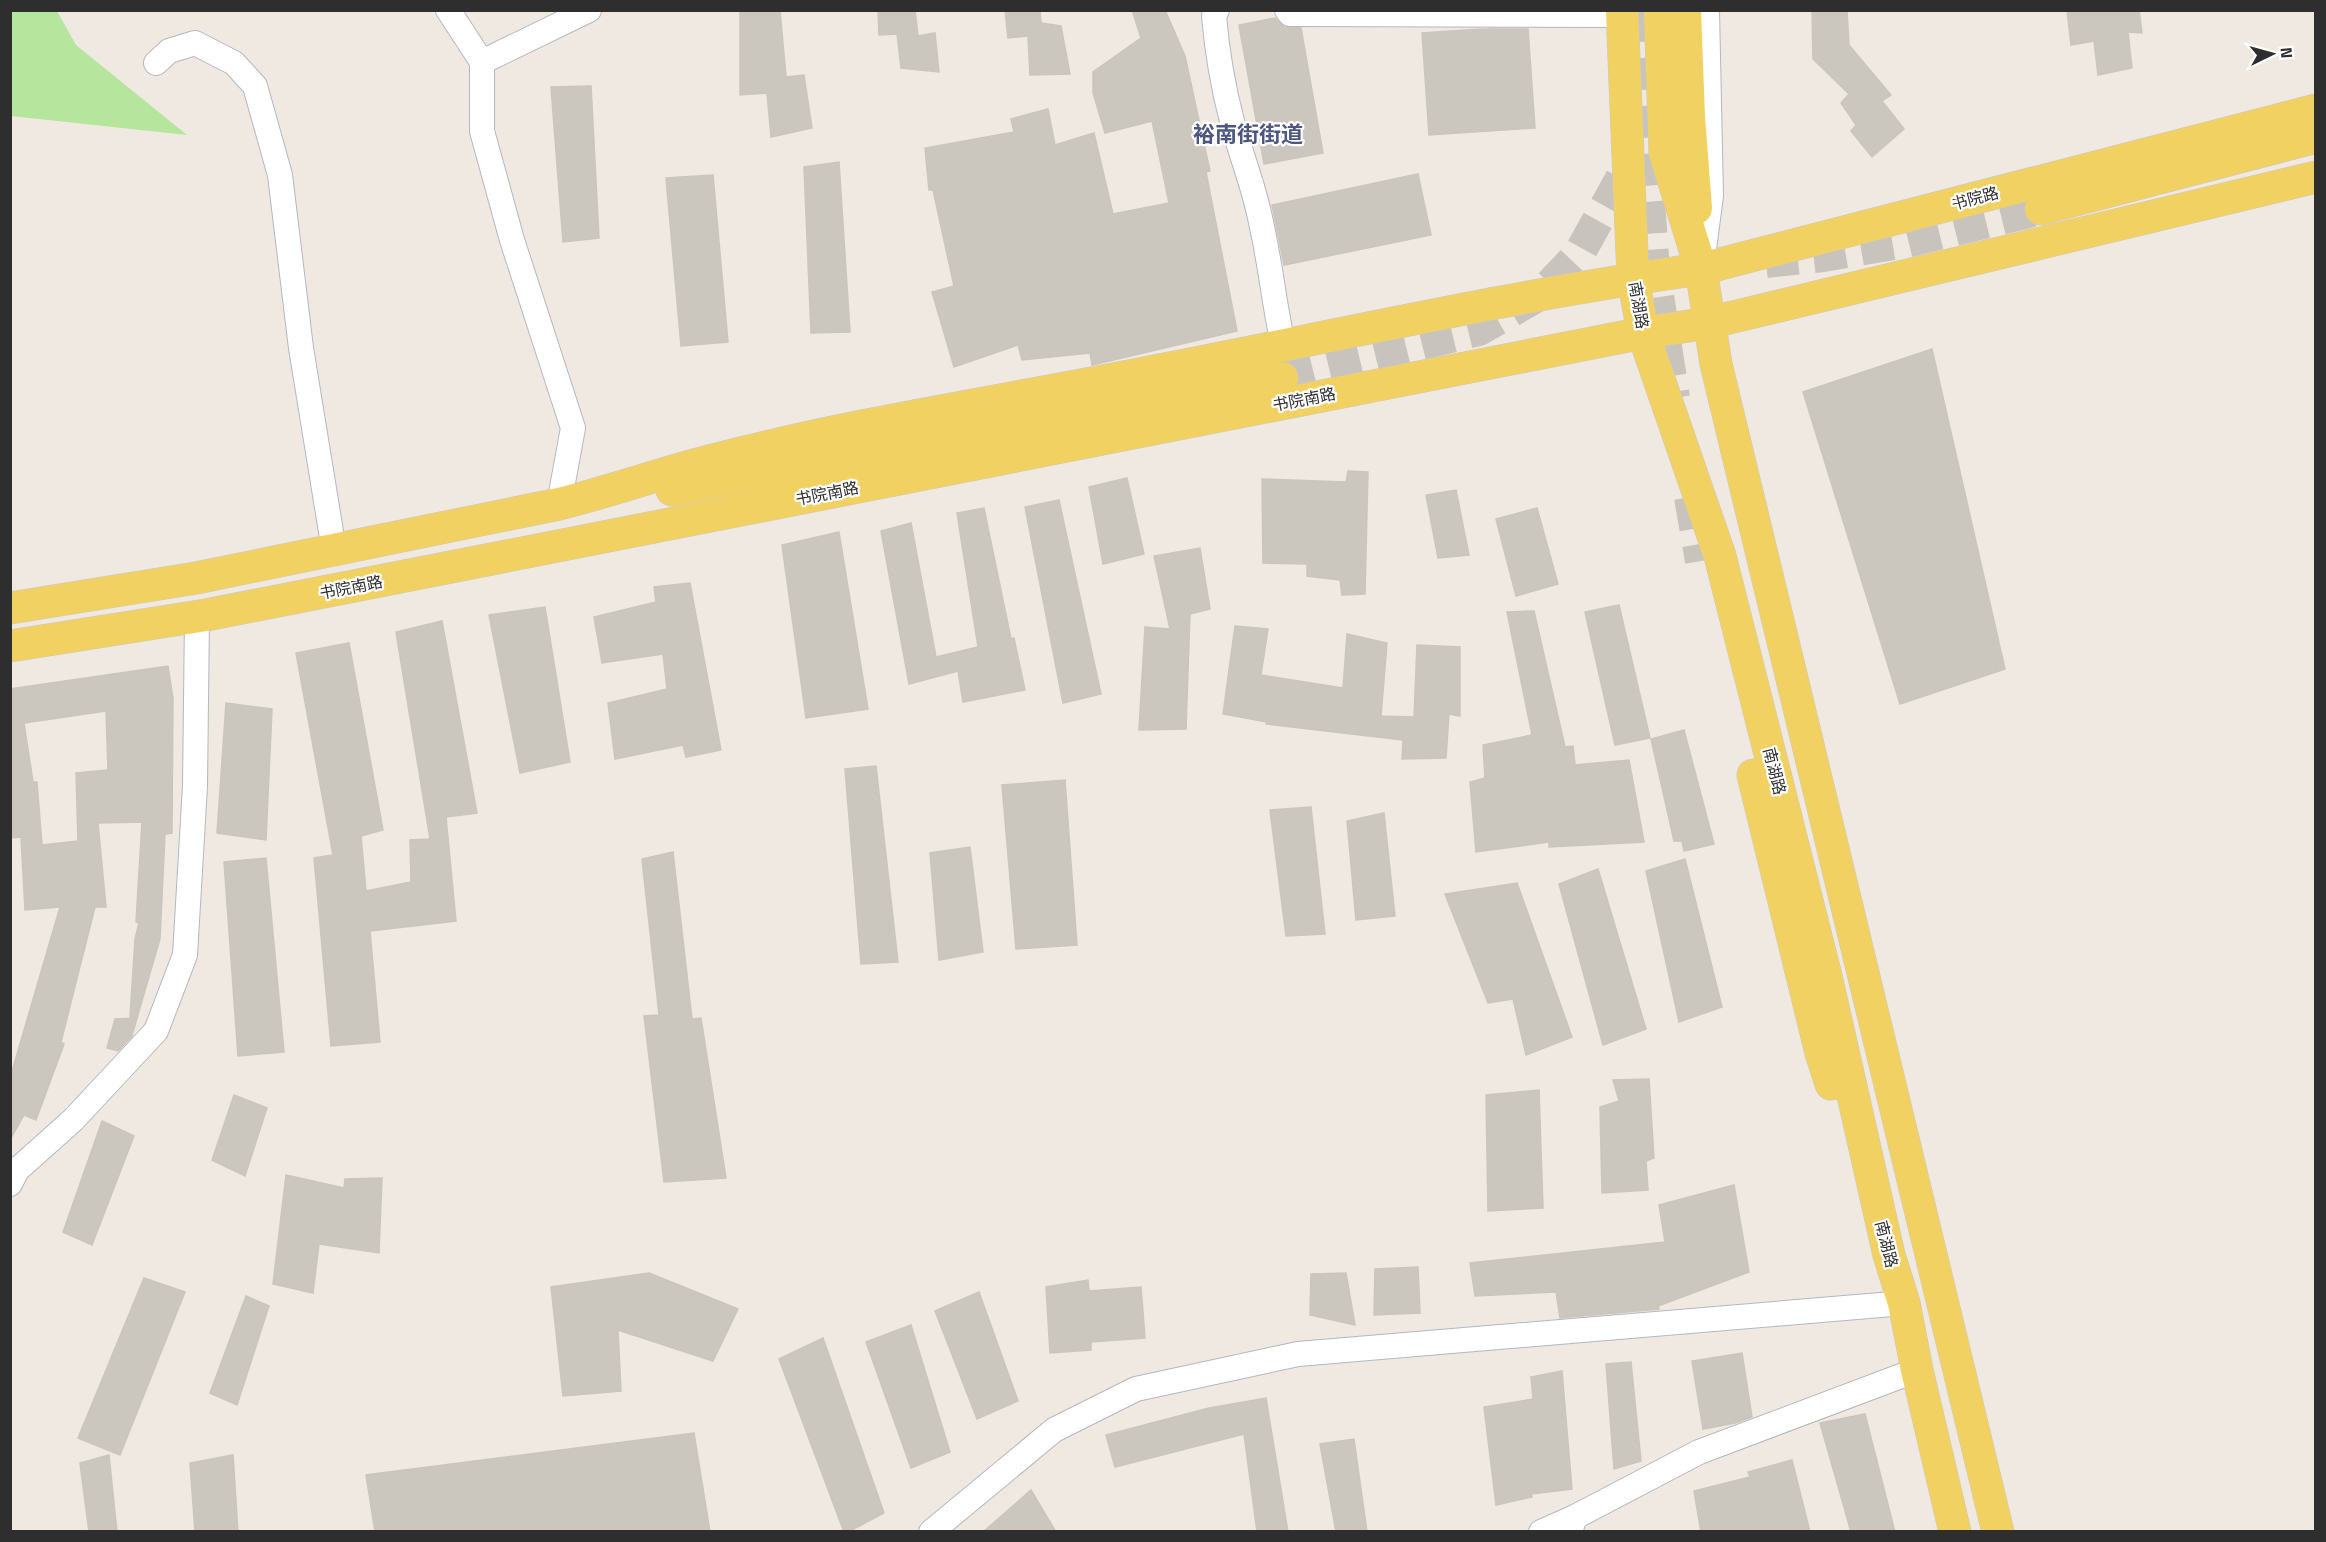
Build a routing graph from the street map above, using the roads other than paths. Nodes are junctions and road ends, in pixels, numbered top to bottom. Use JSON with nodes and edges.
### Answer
{"nodes":[{"id":1,"x":448,"y":10,"type":"edge"},
{"id":2,"x":589,"y":10,"type":"edge"},
{"id":3,"x":1217,"y":10,"type":"edge"},
{"id":4,"x":1287,"y":10,"type":"edge"},
{"id":5,"x":1660,"y":10,"type":"edge"},
{"id":6,"x":1685,"y":10,"type":"edge"},
{"id":7,"x":1707,"y":10,"type":"edge"},
{"id":8,"x":1622,"y":13,"type":"edge"},
{"id":9,"x":482,"y":62,"type":"junction"},
{"id":10,"x":156,"y":63,"type":"dead end"},
{"id":11,"x":2316,"y":110,"type":"edge"},
{"id":12,"x":2316,"y":137,"type":"edge"},
{"id":13,"x":2316,"y":177,"type":"edge"},
{"id":14,"x":2041,"y":208,"type":"tunnel mouth"},
{"id":15,"x":1701,"y":269,"type":"junction"},
{"id":16,"x":1633,"y":278,"type":"junction"},
{"id":17,"x":1708,"y":323,"type":"junction"},
{"id":18,"x":1643,"y":333,"type":"junction"},
{"id":19,"x":1283,"y":345,"type":"junction"},
{"id":20,"x":1282,"y":378,"type":"tunnel mouth"},
{"id":21,"x":596,"y":495,"type":"junction"},
{"id":22,"x":559,"y":504,"type":"junction"},
{"id":23,"x":334,"y":550,"type":"junction"},
{"id":24,"x":1701,"y":561,"type":"tunnel mouth"},
{"id":25,"x":10,"y":608,"type":"edge"},
{"id":26,"x":197,"y":617,"type":"junction"},
{"id":27,"x":10,"y":646,"type":"edge"},
{"id":28,"x":13,"y":1174,"type":"edge"},
{"id":29,"x":1889,"y":1255,"type":"junction"},
{"id":30,"x":1904,"y":1303,"type":"junction"},
{"id":31,"x":1917,"y":1370,"type":"junction"},
{"id":32,"x":1572,"y":1524,"type":"edge"},
{"id":33,"x":931,"y":1532,"type":"edge"},
{"id":34,"x":1541,"y":1532,"type":"edge"},
{"id":35,"x":1955,"y":1532,"type":"edge"},
{"id":36,"x":1998,"y":1532,"type":"edge"}],
"edges":[{"from":1,"to":9,"type":"street"},
{"from":2,"to":9,"type":"street"},
{"from":3,"to":19,"type":"street"},
{"from":4,"to":8,"type":"street"},
{"from":5,"to":15,"type":"main road"},
{"from":6,"to":15,"type":"main road"},
{"from":7,"to":15,"type":"street"},
{"from":8,"to":16,"type":"main road","name":"南湖路"},
{"from":9,"to":22,"type":"street"},
{"from":10,"to":23,"type":"street"},
{"from":11,"to":15,"type":"main road","name":"书院路"},
{"from":12,"to":14,"type":"main road"},
{"from":13,"to":17,"type":"main road"},
{"from":15,"to":16,"type":"main road","name":"书院路"},
{"from":15,"to":17,"type":"main road"},
{"from":16,"to":18,"type":"main road","name":"南湖路"},
{"from":16,"to":19,"type":"main road"},
{"from":17,"to":18,"type":"main road","name":"书院南路"},
{"from":17,"to":36,"type":"main road"},
{"from":18,"to":26,"type":"main road","name":"书院南路"},
{"from":18,"to":29,"type":"main road","name":"南湖路"},
{"from":19,"to":21,"type":"main road"},
{"from":20,"to":21,"type":"main road"},
{"from":21,"to":22,"type":"main road"},
{"from":22,"to":23,"type":"main road"},
{"from":23,"to":25,"type":"main road"},
{"from":24,"to":29,"type":"main road"},
{"from":26,"to":27,"type":"main road","name":"书院南路"},
{"from":26,"to":28,"type":"street"},
{"from":29,"to":30,"type":"main road","name":"南湖路"},
{"from":30,"to":31,"type":"main road","name":"南湖路"},
{"from":30,"to":33,"type":"street"},
{"from":31,"to":32,"type":"street"},
{"from":31,"to":35,"type":"main road","name":"南湖路"},
{"from":32,"to":34,"type":"street"}]}
